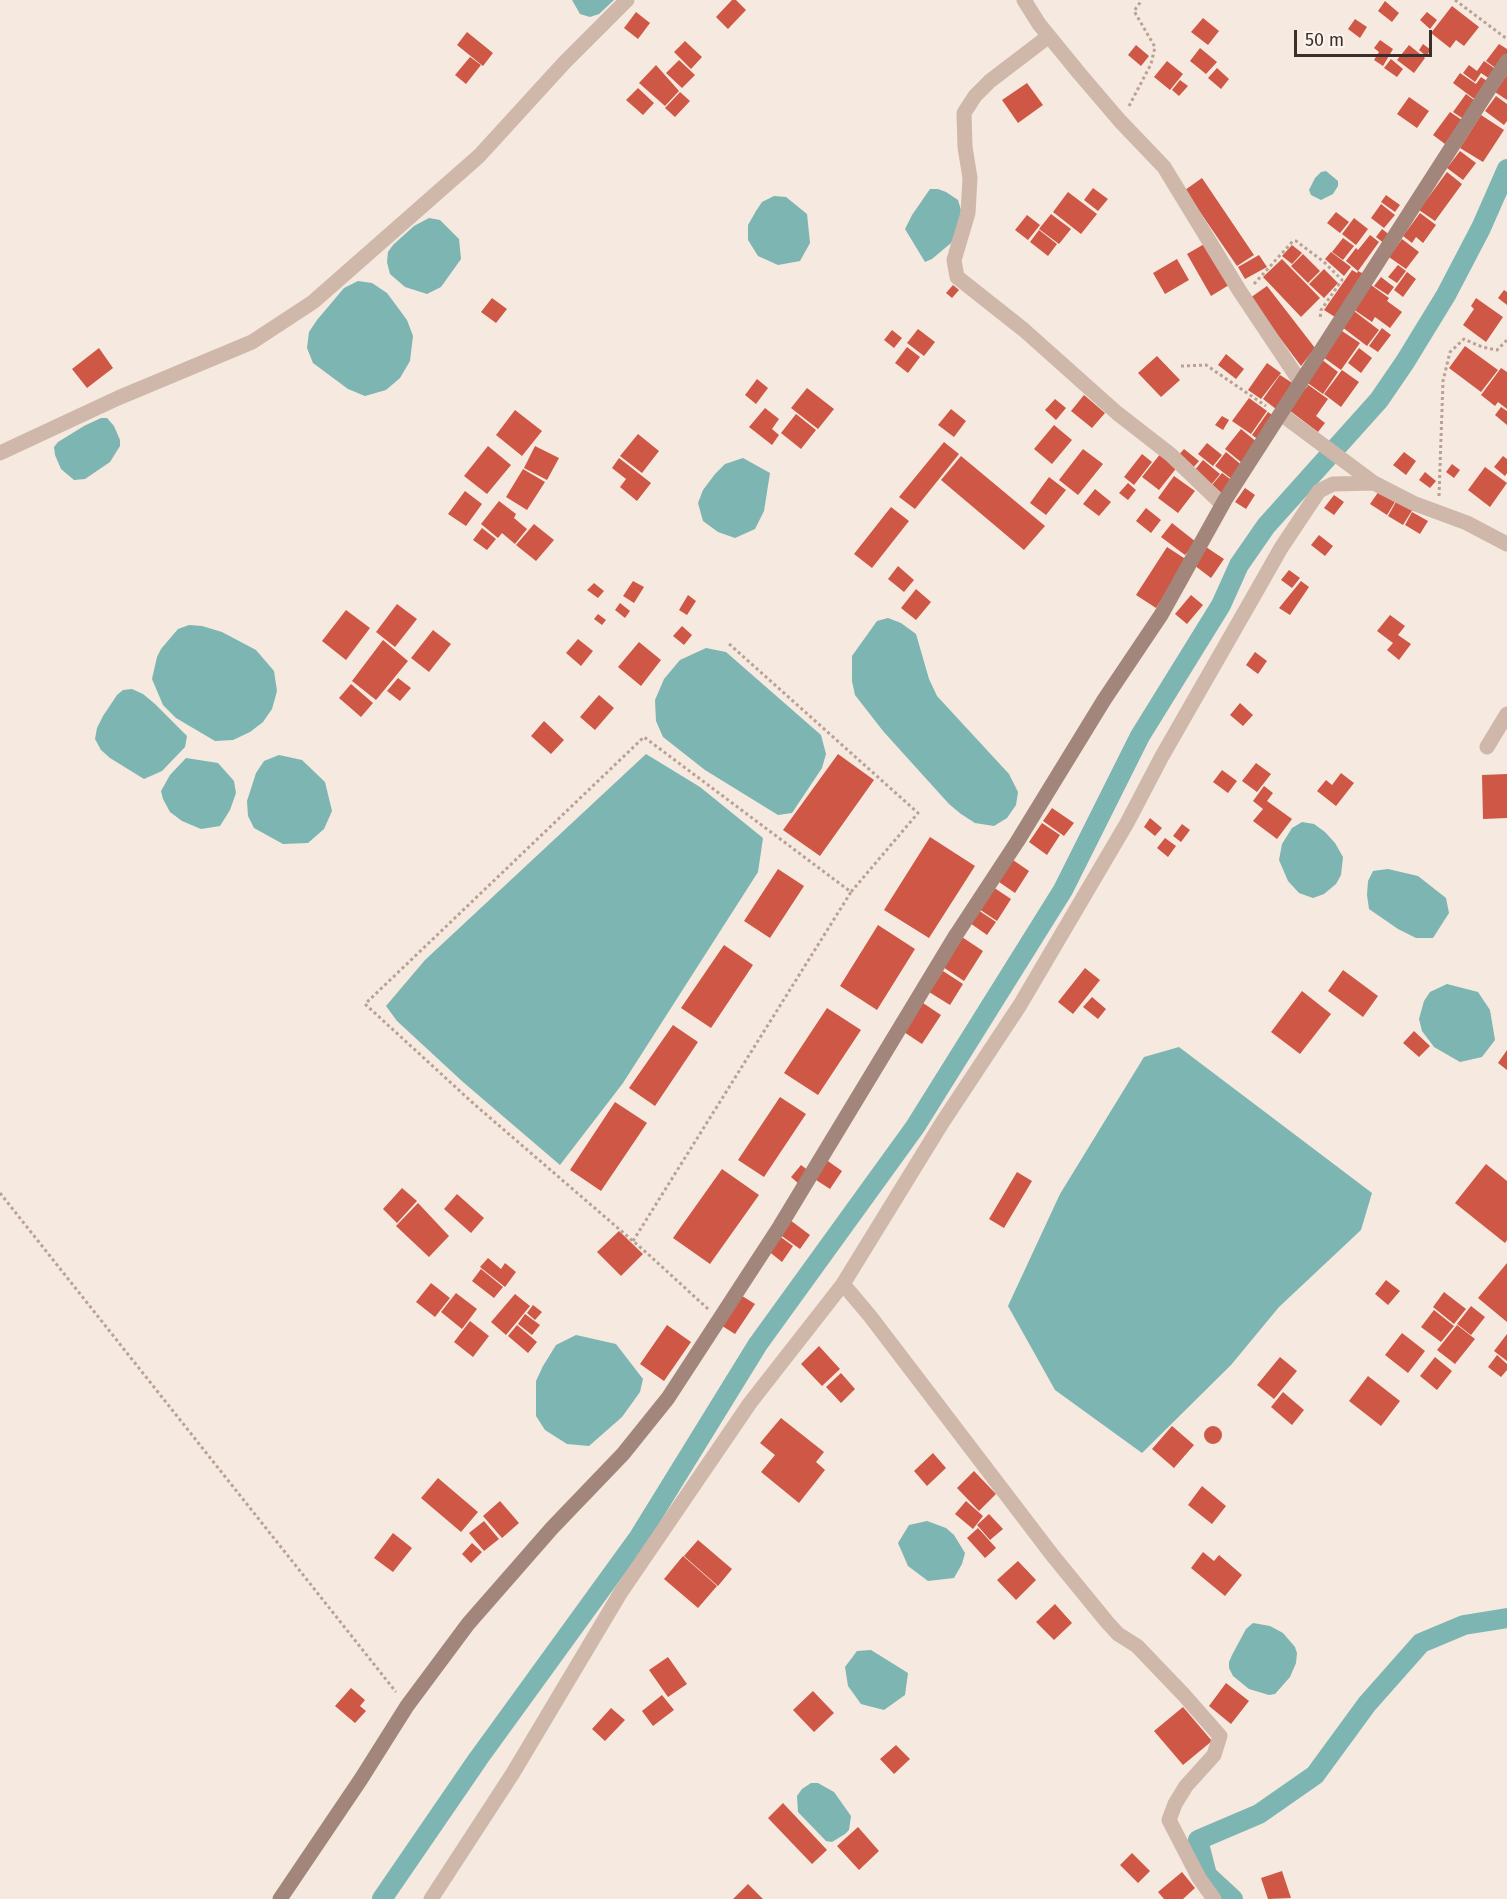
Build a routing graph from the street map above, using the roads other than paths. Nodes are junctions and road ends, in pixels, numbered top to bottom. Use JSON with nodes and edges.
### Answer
{"nodes":[{"id":1,"x":627,"y":0,"type":"edge"},
{"id":2,"x":1024,"y":0,"type":"edge"},
{"id":3,"x":1049,"y":36,"type":"junction"},
{"id":4,"x":1507,"y":61,"type":"edge"},
{"id":5,"x":1301,"y":383,"type":"junction"},
{"id":6,"x":1280,"y":415,"type":"junction"},
{"id":7,"x":0,"y":453,"type":"edge"},
{"id":8,"x":1374,"y":483,"type":"junction"},
{"id":9,"x":1222,"y":504,"type":"junction"},
{"id":10,"x":1507,"y":544,"type":"edge"},
{"id":11,"x":1507,"y":714,"type":"edge"},
{"id":12,"x":1487,"y":747,"type":"dead end"},
{"id":13,"x":843,"y":1284,"type":"junction"},
{"id":14,"x":280,"y":1899,"type":"edge"},
{"id":15,"x":432,"y":1899,"type":"edge"},
{"id":16,"x":1214,"y":1899,"type":"edge"}],
"edges":[{"from":1,"to":7,"type":"street"},
{"from":2,"to":3,"type":"street"},
{"from":3,"to":5,"type":"street"},
{"from":3,"to":9,"type":"street"},
{"from":4,"to":5,"type":"street"},
{"from":5,"to":6,"type":"street"},
{"from":6,"to":8,"type":"street"},
{"from":6,"to":9,"type":"street"},
{"from":8,"to":10,"type":"street"},
{"from":8,"to":13,"type":"street"},
{"from":9,"to":14,"type":"street"},
{"from":11,"to":12,"type":"street"},
{"from":13,"to":15,"type":"street"},
{"from":13,"to":16,"type":"street"}]}
